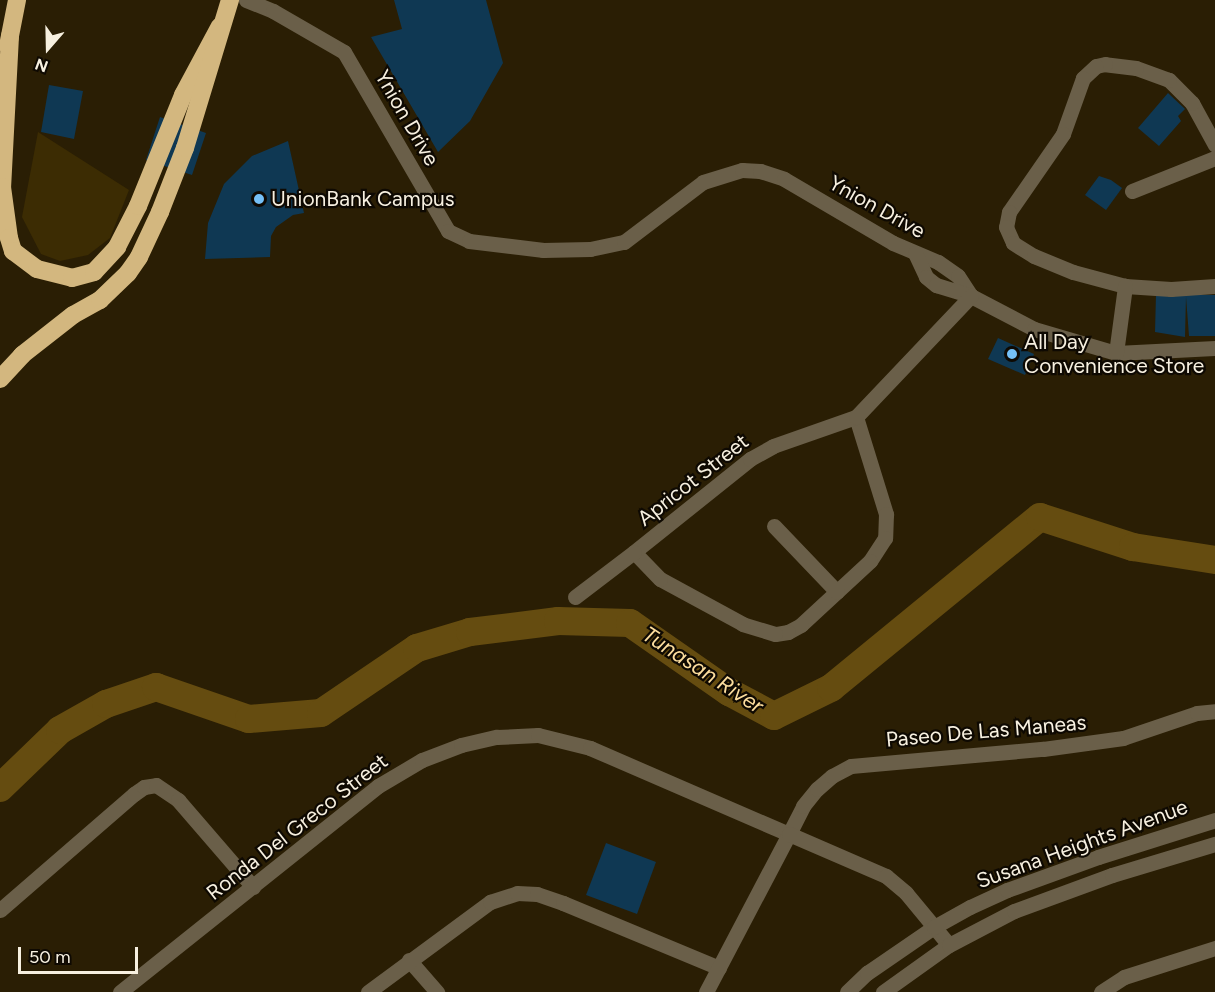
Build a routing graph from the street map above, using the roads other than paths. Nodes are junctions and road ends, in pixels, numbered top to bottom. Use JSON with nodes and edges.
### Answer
{"nodes":[{"id":1,"x":17,"y":0,"type":"edge"},
{"id":2,"x":230,"y":0,"type":"edge"},
{"id":3,"x":246,"y":0,"type":"edge"},
{"id":4,"x":220,"y":26,"type":"junction"},
{"id":5,"x":10,"y":36,"type":"junction"},
{"id":6,"x":0,"y":89,"type":"edge"},
{"id":7,"x":1215,"y":145,"type":"edge"},
{"id":8,"x":1215,"y":158,"type":"edge"},
{"id":9,"x":1132,"y":191,"type":"dead end"},
{"id":10,"x":915,"y":253,"type":"junction"},
{"id":11,"x":1125,"y":286,"type":"junction"},
{"id":12,"x":1215,"y":286,"type":"edge"},
{"id":13,"x":971,"y":296,"type":"junction"},
{"id":14,"x":1215,"y":348,"type":"edge"},
{"id":15,"x":1116,"y":353,"type":"junction"},
{"id":16,"x":0,"y":379,"type":"edge"},
{"id":17,"x":855,"y":417,"type":"junction"},
{"id":18,"x":774,"y":526,"type":"dead end"},
{"id":19,"x":634,"y":552,"type":"junction"},
{"id":20,"x":837,"y":592,"type":"junction"},
{"id":21,"x":575,"y":597,"type":"dead end"},
{"id":22,"x":1215,"y":711,"type":"edge"},
{"id":23,"x":1215,"y":820,"type":"edge"},
{"id":24,"x":789,"y":834,"type":"junction"},
{"id":25,"x":1215,"y":844,"type":"edge"},
{"id":26,"x":253,"y":887,"type":"junction"},
{"id":27,"x":0,"y":910,"type":"edge"},
{"id":28,"x":934,"y":927,"type":"junction"},
{"id":29,"x":949,"y":945,"type":"junction"},
{"id":30,"x":1215,"y":948,"type":"edge"},
{"id":31,"x":409,"y":960,"type":"junction"},
{"id":32,"x":719,"y":968,"type":"junction"},
{"id":33,"x":120,"y":992,"type":"edge"},
{"id":34,"x":368,"y":992,"type":"edge"},
{"id":35,"x":437,"y":992,"type":"edge"},
{"id":36,"x":706,"y":992,"type":"edge"},
{"id":37,"x":846,"y":992,"type":"edge"},
{"id":38,"x":883,"y":992,"type":"edge"},
{"id":39,"x":1101,"y":992,"type":"edge"}],
"edges":[{"from":1,"to":5,"type":"highway"},
{"from":2,"to":4,"type":"highway"},
{"from":3,"to":10,"type":"street","name":"Ynion Drive"},
{"from":4,"to":5,"type":"highway"},
{"from":4,"to":16,"type":"highway"},
{"from":5,"to":6,"type":"highway"},
{"from":7,"to":11,"type":"street"},
{"from":8,"to":9,"type":"street"},
{"from":10,"to":13,"type":"street","name":"Ynion Drive"},
{"from":10,"to":13,"type":"street"},
{"from":11,"to":12,"type":"street"},
{"from":11,"to":15,"type":"street"},
{"from":13,"to":15,"type":"street"},
{"from":13,"to":17,"type":"street","name":"Apricot Street"},
{"from":14,"to":15,"type":"street"},
{"from":17,"to":19,"type":"street","name":"Apricot Street"},
{"from":17,"to":20,"type":"street","name":"Apricot Street"},
{"from":18,"to":20,"type":"street"},
{"from":19,"to":20,"type":"street","name":"Apricot Street"},
{"from":19,"to":21,"type":"street"},
{"from":22,"to":24,"type":"street","name":"Paseo De Las Maneas"},
{"from":23,"to":28,"type":"street","name":"Susana Heights Avenue"},
{"from":24,"to":26,"type":"street","name":"Ronda Del Greco Street"},
{"from":24,"to":28,"type":"street","name":"Ronda Del Greco Street"},
{"from":24,"to":32,"type":"street","name":"Paseo De Las Maneas"},
{"from":25,"to":29,"type":"street","name":"Susana Heights Avenue"},
{"from":26,"to":27,"type":"street"},
{"from":26,"to":33,"type":"street","name":"Ronda Del Greco Street"},
{"from":28,"to":29,"type":"street","name":"Ronda Del Greco Street"},
{"from":28,"to":37,"type":"street","name":"Susana Heights Avenue"},
{"from":29,"to":38,"type":"street","name":"Susana Heights Avenue"},
{"from":30,"to":39,"type":"street"},
{"from":31,"to":32,"type":"street"},
{"from":31,"to":34,"type":"street"},
{"from":31,"to":35,"type":"street"},
{"from":32,"to":36,"type":"street","name":"Paseo De Las Maneas"}]}
